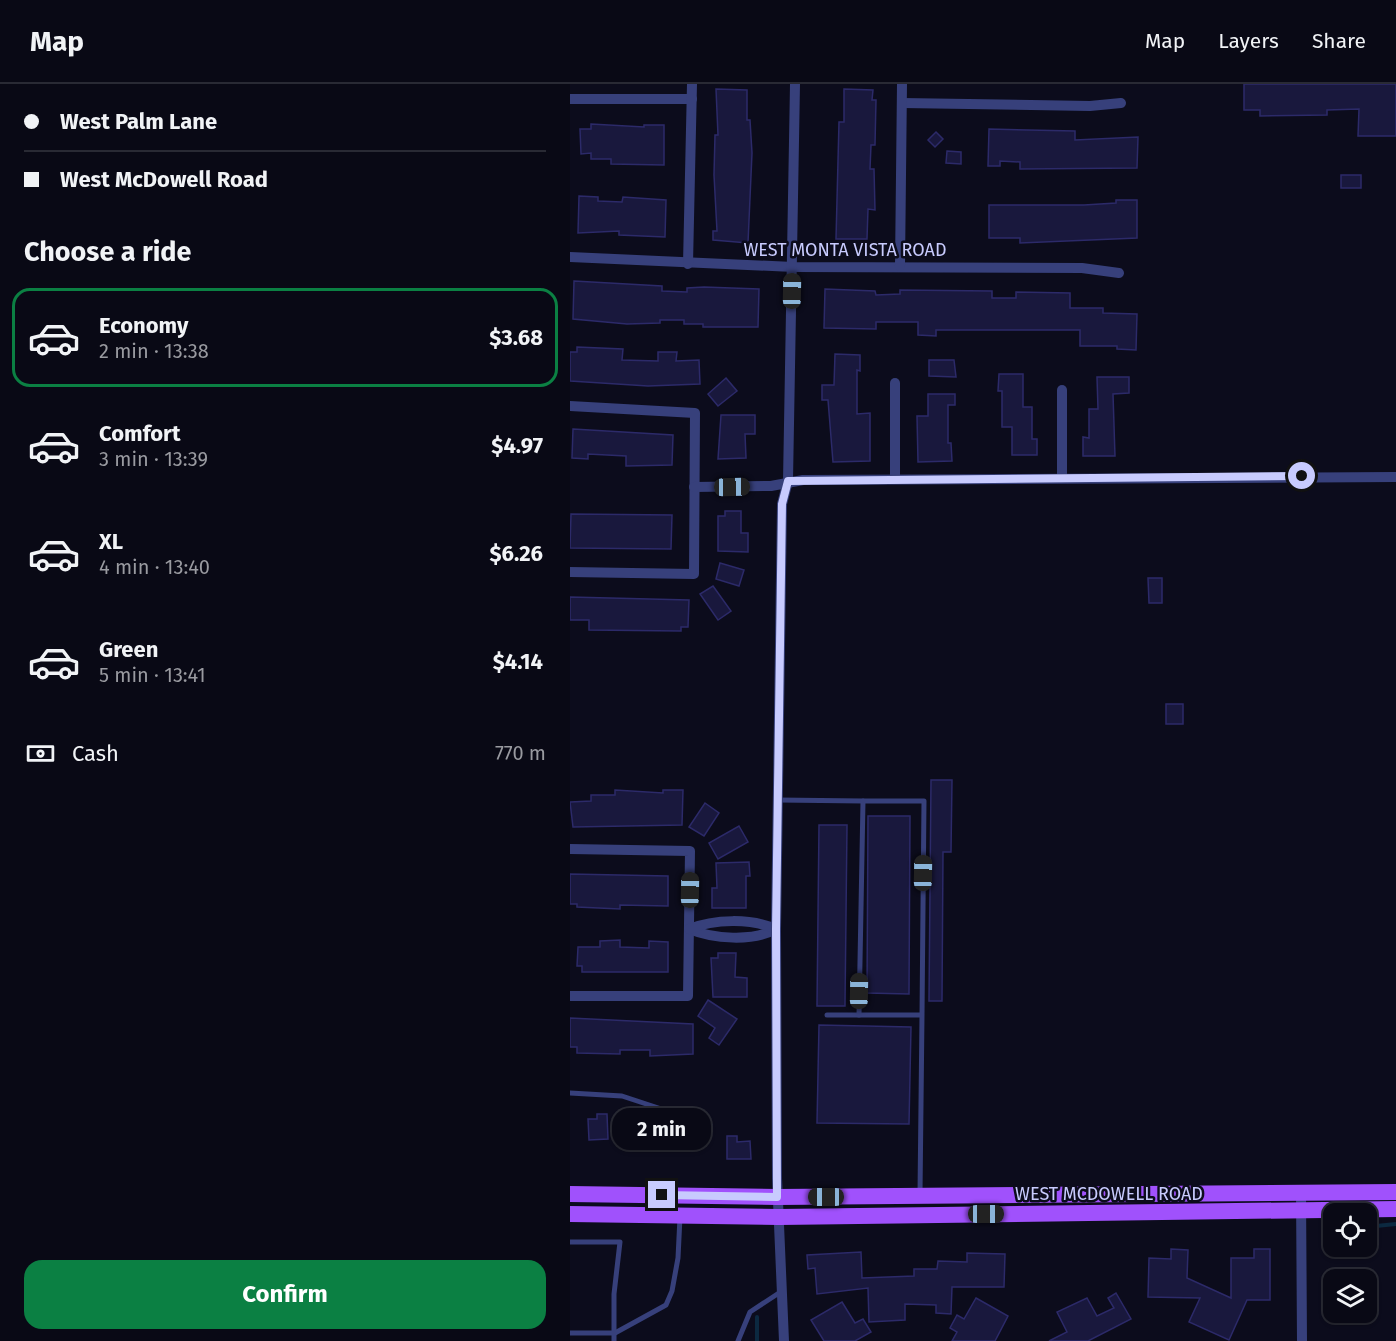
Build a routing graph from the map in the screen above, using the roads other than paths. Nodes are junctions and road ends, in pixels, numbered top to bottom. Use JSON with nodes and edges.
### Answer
{"nodes":[{"id":1,"x":692,"y":84,"type":"edge"},
{"id":2,"x":795,"y":84,"type":"edge"},
{"id":3,"x":902,"y":84,"type":"edge"},
{"id":4,"x":570,"y":99,"type":"edge"},
{"id":5,"x":692,"y":99,"type":"junction"},
{"id":6,"x":1121,"y":103,"type":"dead end"},
{"id":7,"x":902,"y":104,"type":"junction"},
{"id":8,"x":570,"y":257,"type":"edge"},
{"id":9,"x":688,"y":264,"type":"junction"},
{"id":10,"x":900,"y":266,"type":"junction"},
{"id":11,"x":793,"y":267,"type":"junction"},
{"id":12,"x":1119,"y":273,"type":"dead end"},
{"id":13,"x":895,"y":383,"type":"dead end"},
{"id":14,"x":1062,"y":390,"type":"dead end"},
{"id":15,"x":570,"y":406,"type":"edge"},
{"id":16,"x":1062,"y":477,"type":"junction"},
{"id":17,"x":1396,"y":477,"type":"edge"},
{"id":18,"x":895,"y":479,"type":"junction"},
{"id":19,"x":788,"y":481,"type":"junction"},
{"id":20,"x":694,"y":487,"type":"junction"},
{"id":21,"x":570,"y":572,"type":"edge"},
{"id":22,"x":778,"y":800,"type":"junction"},
{"id":23,"x":863,"y":801,"type":"junction"},
{"id":24,"x":570,"y":849,"type":"edge"},
{"id":25,"x":689,"y":929,"type":"junction"},
{"id":26,"x":776,"y":929,"type":"junction"},
{"id":27,"x":570,"y":996,"type":"edge"},
{"id":28,"x":827,"y":1015,"type":"dead end"},
{"id":29,"x":859,"y":1015,"type":"junction"},
{"id":30,"x":922,"y":1015,"type":"junction"},
{"id":31,"x":570,"y":1093,"type":"edge"},
{"id":32,"x":710,"y":1125,"type":"dead end"},
{"id":33,"x":1301,"y":1192,"type":"junction"},
{"id":34,"x":1396,"y":1192,"type":"edge"},
{"id":35,"x":570,"y":1194,"type":"edge"},
{"id":36,"x":920,"y":1196,"type":"junction"},
{"id":37,"x":777,"y":1197,"type":"junction"},
{"id":38,"x":1396,"y":1209,"type":"edge"},
{"id":39,"x":1301,"y":1212,"type":"junction"},
{"id":40,"x":570,"y":1214,"type":"edge"},
{"id":41,"x":680,"y":1216,"type":"junction"},
{"id":42,"x":779,"y":1217,"type":"junction"},
{"id":43,"x":570,"y":1242,"type":"edge"},
{"id":44,"x":782,"y":1291,"type":"junction"},
{"id":45,"x":570,"y":1333,"type":"edge"},
{"id":46,"x":615,"y":1333,"type":"junction"},
{"id":47,"x":614,"y":1341,"type":"edge"},
{"id":48,"x":738,"y":1341,"type":"edge"},
{"id":49,"x":784,"y":1341,"type":"edge"},
{"id":50,"x":1302,"y":1341,"type":"edge"}],
"edges":[{"from":1,"to":5,"type":"street"},
{"from":2,"to":11,"type":"street"},
{"from":3,"to":7,"type":"street"},
{"from":4,"to":5,"type":"street"},
{"from":5,"to":9,"type":"street"},
{"from":6,"to":7,"type":"street"},
{"from":7,"to":10,"type":"street"},
{"from":8,"to":9,"type":"street","name":"WEST MONTA VISTA ROAD"},
{"from":9,"to":11,"type":"street","name":"WEST MONTA VISTA ROAD"},
{"from":10,"to":11,"type":"street","name":"WEST MONTA VISTA ROAD"},
{"from":10,"to":12,"type":"street","name":"WEST MONTA VISTA ROAD"},
{"from":11,"to":19,"type":"street"},
{"from":13,"to":18,"type":"street"},
{"from":14,"to":16,"type":"street"},
{"from":15,"to":20,"type":"street"},
{"from":16,"to":17,"type":"street"},
{"from":16,"to":18,"type":"street"},
{"from":18,"to":19,"type":"street"},
{"from":19,"to":20,"type":"street"},
{"from":19,"to":22,"type":"street"},
{"from":20,"to":21,"type":"street"},
{"from":22,"to":23,"type":"lane"},
{"from":22,"to":26,"type":"street"},
{"from":23,"to":29,"type":"lane"},
{"from":23,"to":30,"type":"lane"},
{"from":24,"to":25,"type":"street"},
{"from":25,"to":26,"type":"street"},
{"from":25,"to":27,"type":"street"},
{"from":26,"to":37,"type":"street"},
{"from":28,"to":29,"type":"lane"},
{"from":29,"to":30,"type":"lane"},
{"from":30,"to":36,"type":"lane"},
{"from":31,"to":32,"type":"lane"},
{"from":33,"to":34,"type":"main road","name":"WEST MCDOWELL ROAD"},
{"from":33,"to":36,"type":"main road","name":"WEST MCDOWELL ROAD"},
{"from":33,"to":39,"type":"street"},
{"from":35,"to":37,"type":"main road","name":"WEST MCDOWELL ROAD"},
{"from":36,"to":37,"type":"main road","name":"WEST MCDOWELL ROAD"},
{"from":37,"to":42,"type":"street"},
{"from":38,"to":39,"type":"main road","name":"WEST MCDOWELL ROAD"},
{"from":39,"to":42,"type":"main road","name":"WEST MCDOWELL ROAD"},
{"from":39,"to":50,"type":"street"},
{"from":40,"to":41,"type":"main road","name":"WEST MCDOWELL ROAD"},
{"from":41,"to":42,"type":"main road","name":"WEST MCDOWELL ROAD"},
{"from":41,"to":46,"type":"lane"},
{"from":42,"to":44,"type":"street"},
{"from":43,"to":46,"type":"lane"},
{"from":44,"to":48,"type":"lane"},
{"from":44,"to":49,"type":"street"},
{"from":45,"to":46,"type":"lane"},
{"from":46,"to":47,"type":"lane"}]}
